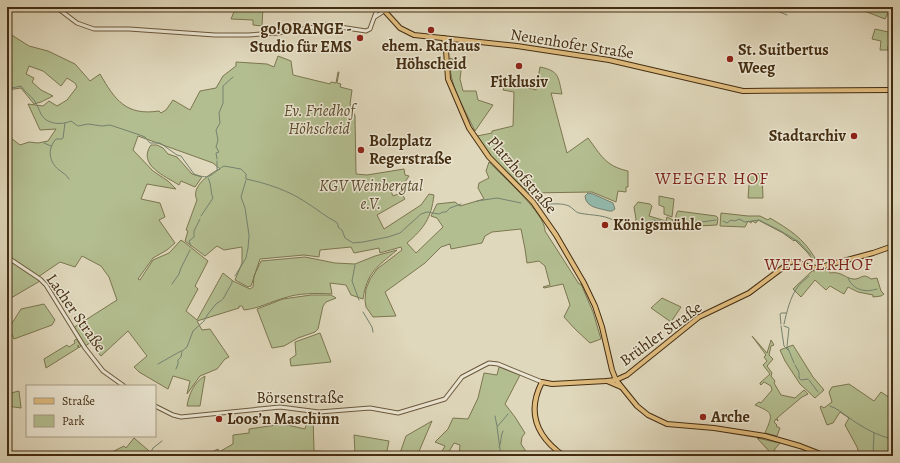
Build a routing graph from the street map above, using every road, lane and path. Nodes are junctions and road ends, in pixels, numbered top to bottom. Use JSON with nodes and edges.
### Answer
{"nodes":[{"id":1,"x":56,"y":7,"type":"edge"},
{"id":2,"x":381,"y":9,"type":"edge"},
{"id":3,"x":375,"y":17,"type":"junction"},
{"id":4,"x":446,"y":39,"type":"junction"},
{"id":5,"x":893,"y":90,"type":"edge"},
{"id":6,"x":893,"y":246,"type":"edge"},
{"id":7,"x":7,"y":257,"type":"edge"},
{"id":8,"x":612,"y":370,"type":"junction"},
{"id":9,"x":625,"y":376,"type":"junction"},
{"id":10,"x":616,"y":380,"type":"junction"},
{"id":11,"x":606,"y":381,"type":"junction"},
{"id":12,"x":542,"y":382,"type":"junction"},
{"id":13,"x":123,"y":385,"type":"edge"},
{"id":14,"x":621,"y":388,"type":"junction"},
{"id":15,"x":156,"y":406,"type":"edge"},
{"id":16,"x":564,"y":456,"type":"edge"},
{"id":17,"x":826,"y":456,"type":"edge"}],
"edges":[{"from":1,"to":3,"type":"street"},
{"from":2,"to":3,"type":"street"},
{"from":2,"to":3,"type":"street"},
{"from":2,"to":4,"type":"main road","name":"Neuenhofer Straße"},
{"from":4,"to":5,"type":"main road","name":"Neuenhofer Straße"},
{"from":4,"to":8,"type":"main road","name":"Platzhofstraße"},
{"from":6,"to":9,"type":"main road","name":"Brühler Straße"},
{"from":7,"to":13,"type":"street","name":"Lacher Straße"},
{"from":8,"to":9,"type":"main road"},
{"from":8,"to":10,"type":"main road","name":"Platzhofstraße"},
{"from":8,"to":11,"type":"main road"},
{"from":9,"to":10,"type":"main road","name":"Brühler Straße"},
{"from":9,"to":14,"type":"main road"},
{"from":10,"to":11,"type":"main road","name":"Brühler Straße"},
{"from":10,"to":14,"type":"main road","name":"Platzhofstraße"},
{"from":11,"to":12,"type":"main road","name":"Brühler Straße"},
{"from":11,"to":14,"type":"main road"},
{"from":12,"to":15,"type":"street","name":"Börsenstraße"},
{"from":12,"to":16,"type":"main road"},
{"from":14,"to":17,"type":"main road"}]}
